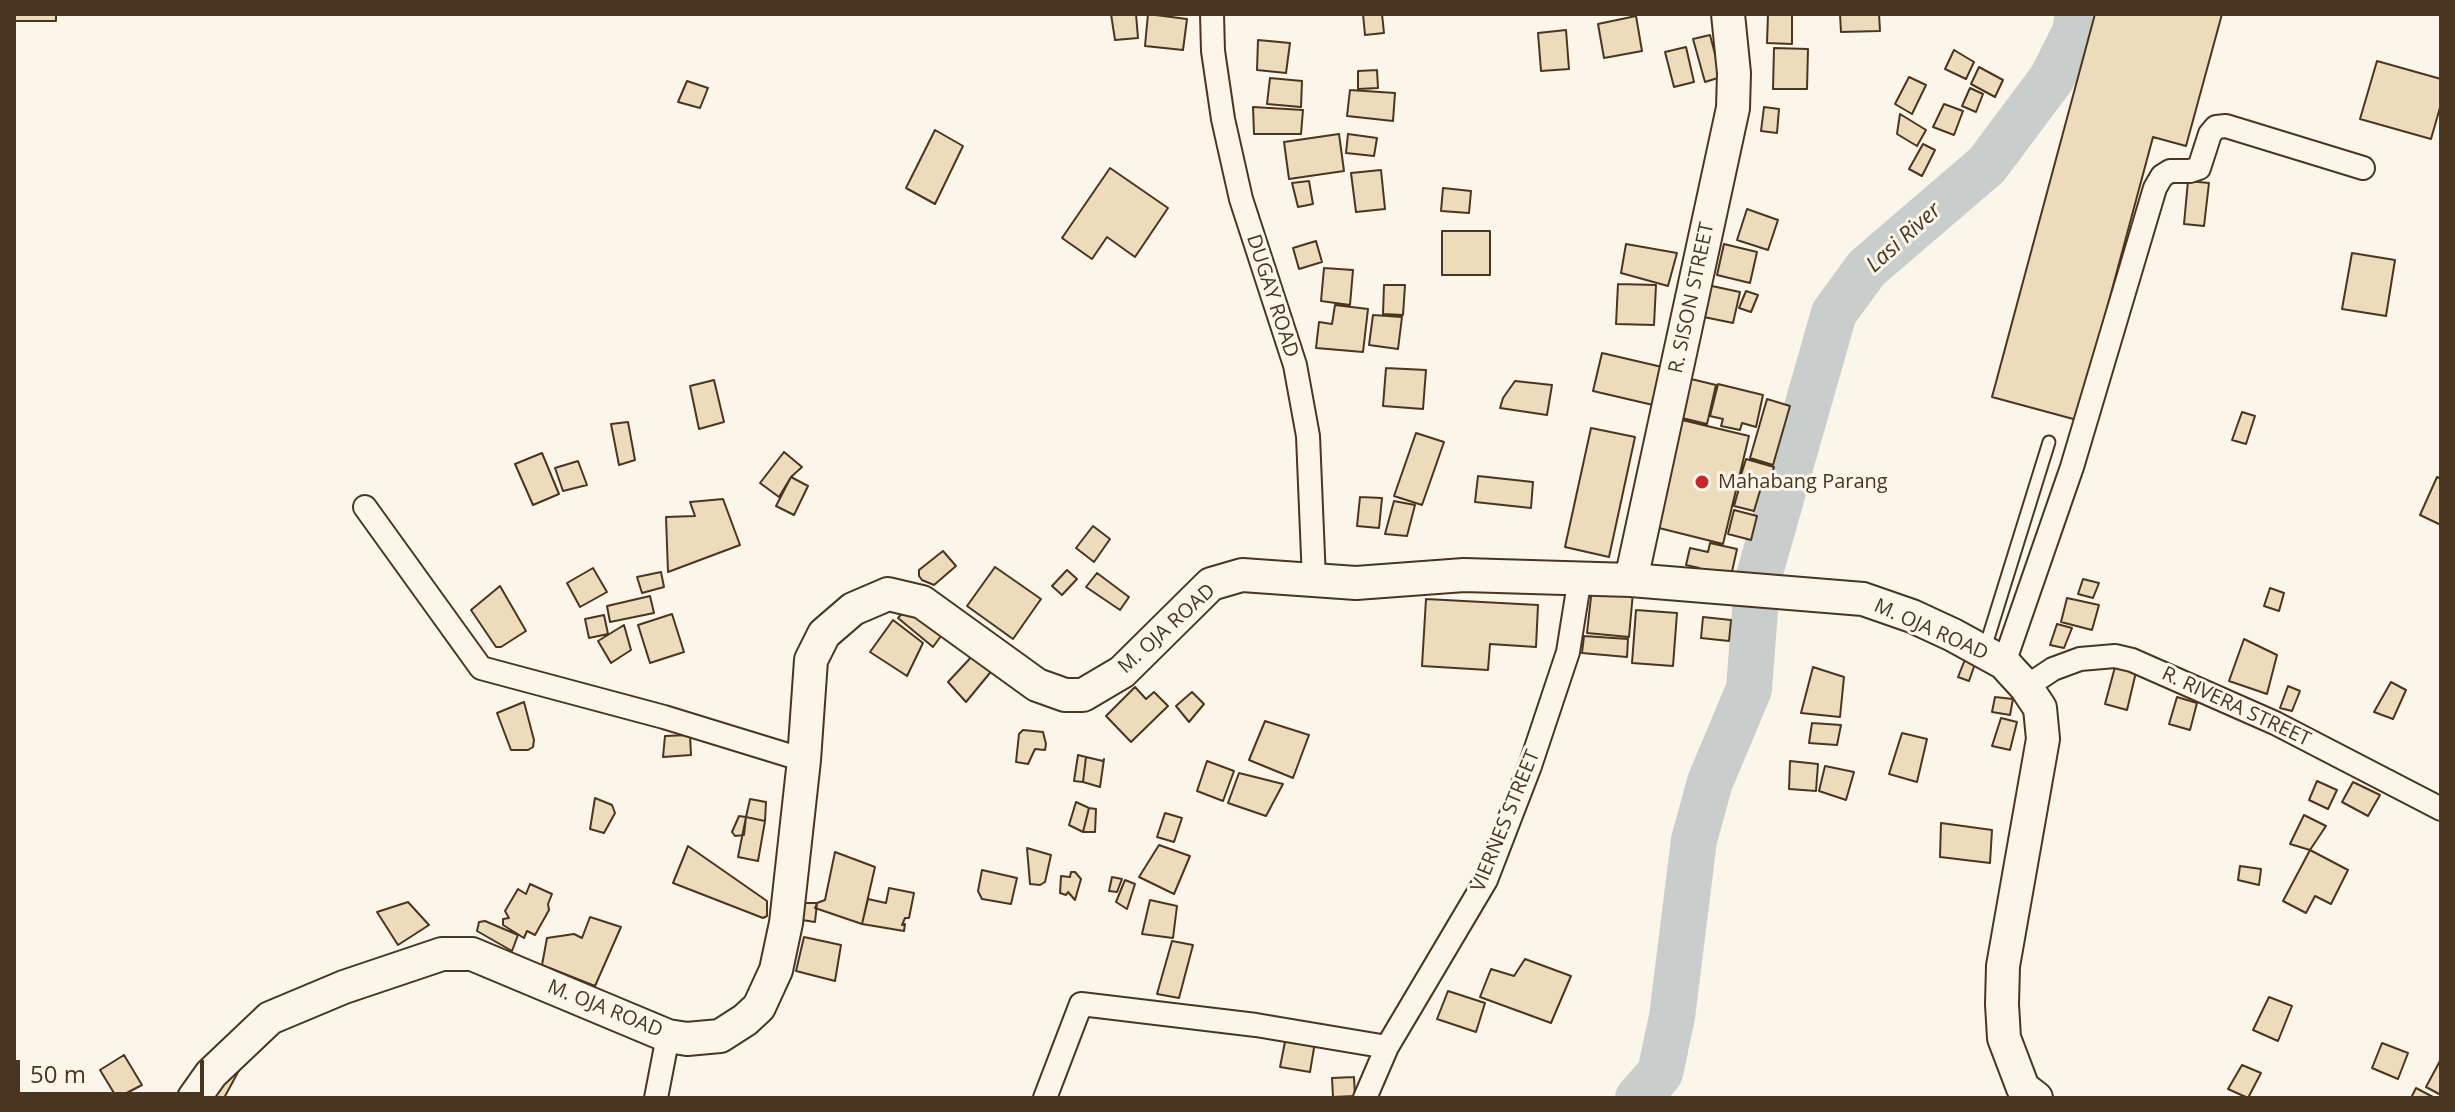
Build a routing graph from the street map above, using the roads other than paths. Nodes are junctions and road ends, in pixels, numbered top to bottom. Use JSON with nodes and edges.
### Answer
{"nodes":[{"id":1,"x":1212,"y":14,"type":"edge"},
{"id":2,"x":1728,"y":14,"type":"edge"},
{"id":3,"x":2363,"y":168,"type":"dead end"},
{"id":4,"x":2049,"y":442,"type":"dead end"},
{"id":5,"x":365,"y":507,"type":"dead end"},
{"id":6,"x":1580,"y":577,"type":"junction"},
{"id":7,"x":1314,"y":580,"type":"junction"},
{"id":8,"x":1631,"y":580,"type":"junction"},
{"id":9,"x":1994,"y":658,"type":"junction"},
{"id":10,"x":2026,"y":687,"type":"junction"},
{"id":11,"x":804,"y":760,"type":"junction"},
{"id":12,"x":2441,"y":809,"type":"edge"},
{"id":13,"x":668,"y":1036,"type":"junction"},
{"id":14,"x":1387,"y":1047,"type":"junction"},
{"id":15,"x":194,"y":1098,"type":"edge"},
{"id":16,"x":657,"y":1098,"type":"edge"},
{"id":17,"x":1045,"y":1098,"type":"edge"},
{"id":18,"x":1365,"y":1098,"type":"edge"},
{"id":19,"x":2036,"y":1098,"type":"edge"}],
"edges":[{"from":1,"to":7,"type":"street","name":"DUGAY ROAD"},
{"from":2,"to":8,"type":"street","name":"R. SISON STREET"},
{"from":3,"to":9,"type":"street"},
{"from":4,"to":9,"type":"lane"},
{"from":5,"to":11,"type":"street"},
{"from":6,"to":7,"type":"street","name":"M. OJA ROAD"},
{"from":6,"to":8,"type":"street","name":"M. OJA ROAD"},
{"from":6,"to":14,"type":"street","name":"VIERNES STREET"},
{"from":7,"to":11,"type":"street","name":"M. OJA ROAD"},
{"from":8,"to":9,"type":"street","name":"M. OJA ROAD"},
{"from":9,"to":10,"type":"street","name":"M. OJA ROAD"},
{"from":10,"to":12,"type":"street","name":"R. RIVERA STREET"},
{"from":10,"to":19,"type":"street","name":"M. OJA ROAD"},
{"from":11,"to":13,"type":"street","name":"M. OJA ROAD"},
{"from":13,"to":15,"type":"street","name":"M. OJA ROAD"},
{"from":13,"to":16,"type":"street"},
{"from":14,"to":17,"type":"street"},
{"from":14,"to":18,"type":"street","name":"VIERNES STREET"}]}
